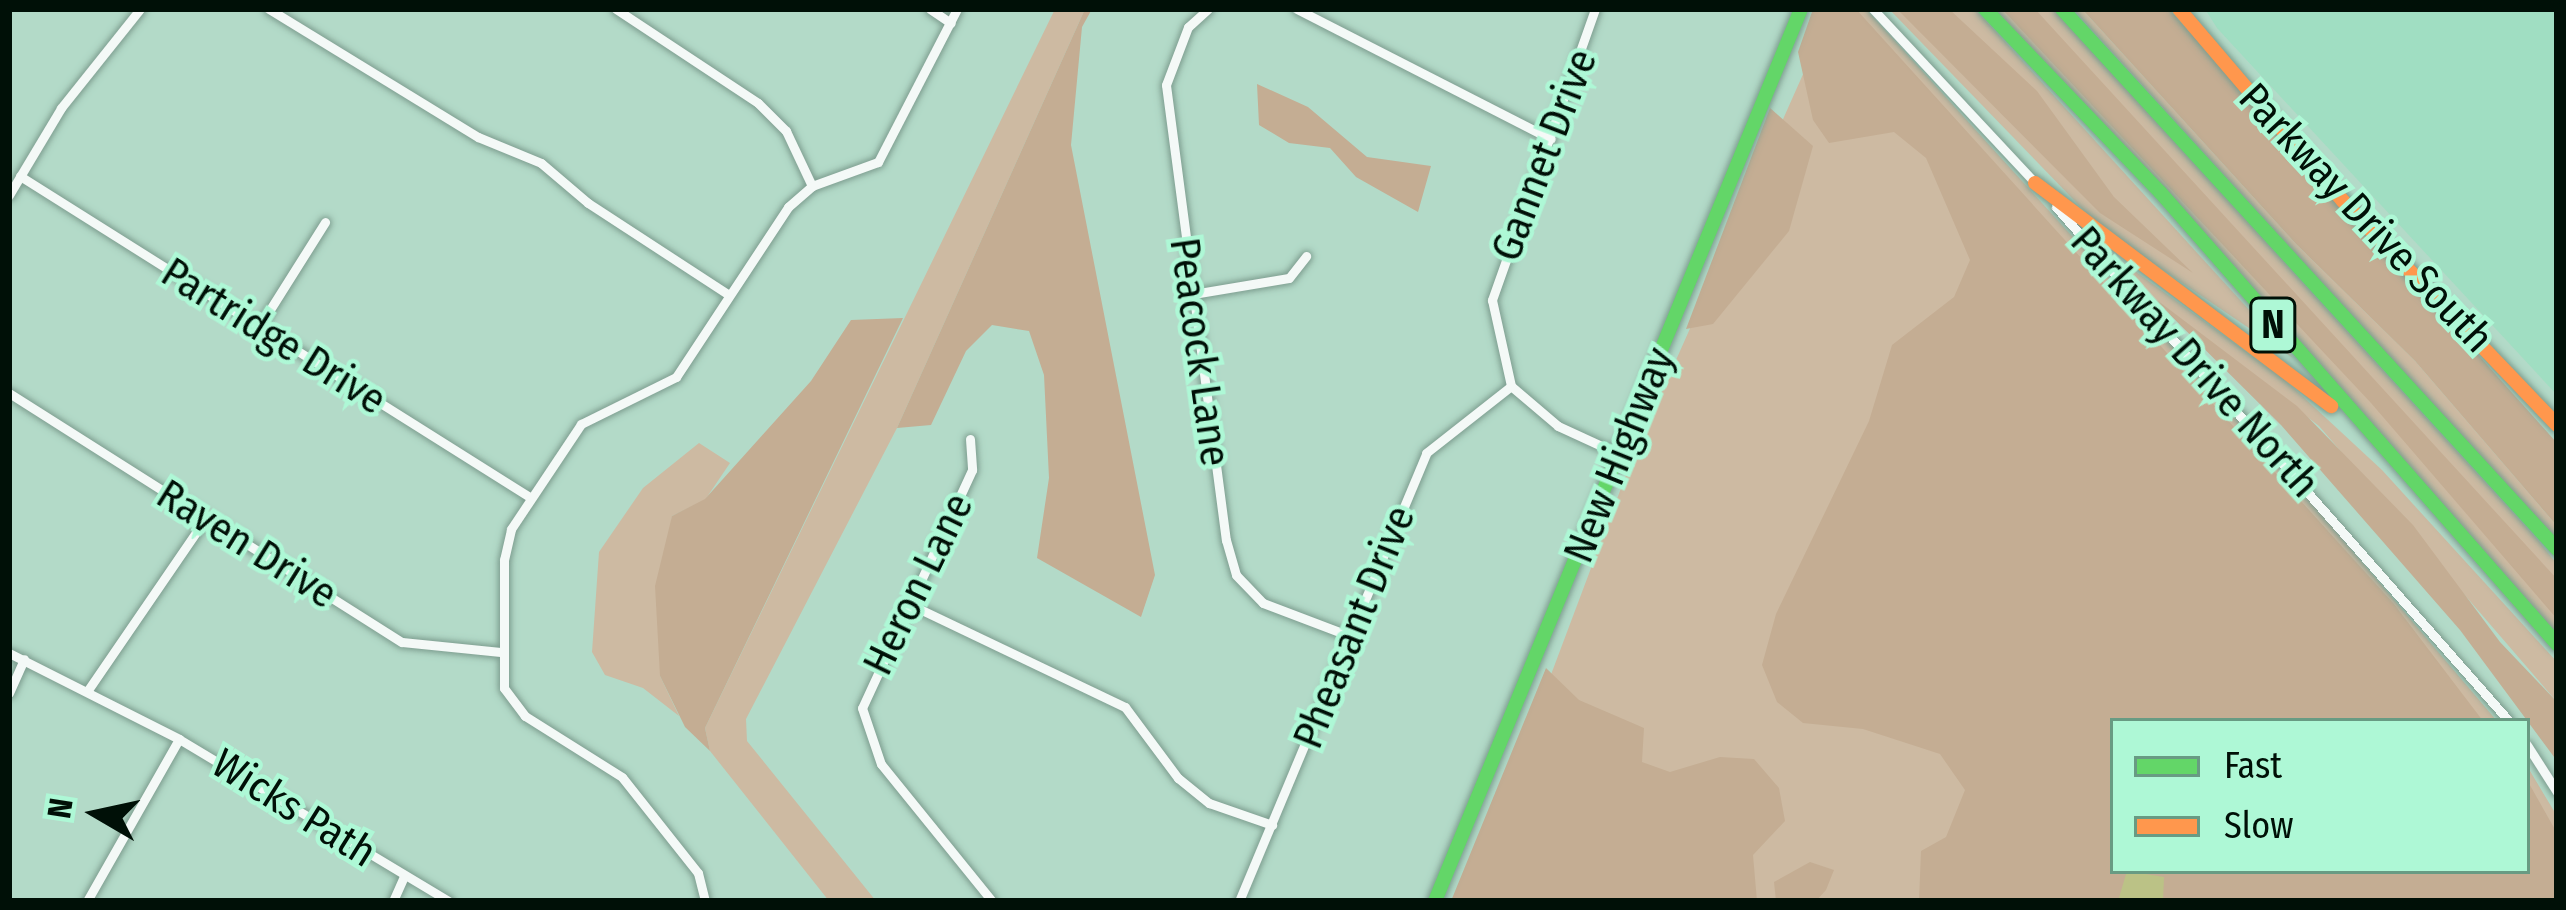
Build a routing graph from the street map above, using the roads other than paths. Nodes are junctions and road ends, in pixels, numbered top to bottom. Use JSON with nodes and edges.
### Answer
{"nodes":[{"id":1,"x":140,"y":9,"type":"edge"},
{"id":2,"x":269,"y":9,"type":"edge"},
{"id":3,"x":616,"y":9,"type":"edge"},
{"id":4,"x":930,"y":9,"type":"edge"},
{"id":5,"x":957,"y":9,"type":"edge"},
{"id":6,"x":1208,"y":9,"type":"edge"},
{"id":7,"x":1297,"y":9,"type":"edge"},
{"id":8,"x":1595,"y":9,"type":"edge"},
{"id":9,"x":1801,"y":9,"type":"edge"},
{"id":10,"x":1874,"y":9,"type":"edge"},
{"id":11,"x":1985,"y":9,"type":"edge"},
{"id":12,"x":2062,"y":9,"type":"edge"},
{"id":13,"x":2179,"y":9,"type":"edge"},
{"id":14,"x":951,"y":23,"type":"junction"},
{"id":15,"x":1551,"y":139,"type":"junction"},
{"id":16,"x":20,"y":176,"type":"junction"},
{"id":17,"x":2035,"y":183,"type":"junction"},
{"id":18,"x":812,"y":186,"type":"junction"},
{"id":19,"x":9,"y":195,"type":"edge"},
{"id":20,"x":325,"y":222,"type":"dead end"},
{"id":21,"x":1306,"y":256,"type":"dead end"},
{"id":22,"x":1192,"y":294,"type":"junction"},
{"id":23,"x":730,"y":295,"type":"junction"},
{"id":24,"x":260,"y":327,"type":"junction"},
{"id":25,"x":1511,"y":386,"type":"junction"},
{"id":26,"x":9,"y":393,"type":"edge"},
{"id":27,"x":2557,"y":425,"type":"edge"},
{"id":28,"x":2372,"y":439,"type":"junction"},
{"id":29,"x":970,"y":440,"type":"dead end"},
{"id":30,"x":1619,"y":454,"type":"junction"},
{"id":31,"x":528,"y":496,"type":"junction"},
{"id":32,"x":206,"y":519,"type":"junction"},
{"id":33,"x":2557,"y":550,"type":"edge"},
{"id":34,"x":909,"y":604,"type":"junction"},
{"id":35,"x":1350,"y":636,"type":"junction"},
{"id":36,"x":2557,"y":644,"type":"edge"},
{"id":37,"x":500,"y":652,"type":"junction"},
{"id":38,"x":9,"y":653,"type":"edge"},
{"id":39,"x":24,"y":659,"type":"junction"},
{"id":40,"x":88,"y":690,"type":"junction"},
{"id":41,"x":9,"y":693,"type":"edge"},
{"id":42,"x":2506,"y":718,"type":"edge"},
{"id":43,"x":179,"y":739,"type":"junction"},
{"id":44,"x":2530,"y":750,"type":"edge"},
{"id":45,"x":2557,"y":792,"type":"edge"},
{"id":46,"x":1272,"y":825,"type":"junction"},
{"id":47,"x":404,"y":876,"type":"junction"},
{"id":48,"x":87,"y":901,"type":"edge"},
{"id":49,"x":393,"y":901,"type":"edge"},
{"id":50,"x":449,"y":901,"type":"edge"},
{"id":51,"x":705,"y":901,"type":"edge"},
{"id":52,"x":992,"y":901,"type":"edge"},
{"id":53,"x":1239,"y":901,"type":"edge"},
{"id":54,"x":1435,"y":901,"type":"edge"}],
"edges":[{"from":1,"to":16,"type":"street"},
{"from":2,"to":23,"type":"street"},
{"from":3,"to":18,"type":"street"},
{"from":4,"to":14,"type":"street"},
{"from":5,"to":14,"type":"street"},
{"from":6,"to":22,"type":"street","name":"Peacock Lane"},
{"from":7,"to":15,"type":"street"},
{"from":8,"to":15,"type":"street","name":"Gannet Drive"},
{"from":9,"to":30,"type":"main road","name":"New Highway"},
{"from":10,"to":17,"type":"street","name":"Parkway Drive North"},
{"from":11,"to":28,"type":"main road","number":"N"},
{"from":12,"to":33,"type":"main road","number":"N"},
{"from":13,"to":27,"type":"main road","name":"Parkway Drive South"},
{"from":14,"to":18,"type":"street"},
{"from":15,"to":25,"type":"street","name":"Gannet Drive"},
{"from":16,"to":19,"type":"street"},
{"from":16,"to":24,"type":"street","name":"Partridge Drive"},
{"from":17,"to":28,"type":"main road"},
{"from":17,"to":42,"type":"street","name":"Parkway Drive North"},
{"from":18,"to":23,"type":"street"},
{"from":20,"to":24,"type":"street"},
{"from":21,"to":22,"type":"street"},
{"from":22,"to":35,"type":"street","name":"Peacock Lane"},
{"from":23,"to":31,"type":"street"},
{"from":24,"to":31,"type":"street","name":"Partridge Drive"},
{"from":25,"to":30,"type":"street"},
{"from":25,"to":35,"type":"street","name":"Pheasant Drive"},
{"from":26,"to":32,"type":"street","name":"Raven Drive"},
{"from":28,"to":36,"type":"main road","number":"N"},
{"from":29,"to":34,"type":"street","name":"Heron Lane"},
{"from":30,"to":54,"type":"main road","name":"New Highway"},
{"from":31,"to":37,"type":"street"},
{"from":32,"to":37,"type":"street","name":"Raven Drive"},
{"from":32,"to":40,"type":"street"},
{"from":34,"to":46,"type":"street"},
{"from":34,"to":52,"type":"street","name":"Heron Lane"},
{"from":35,"to":46,"type":"street","name":"Pheasant Drive"},
{"from":37,"to":51,"type":"street"},
{"from":38,"to":39,"type":"street","name":"Wicks Path"},
{"from":39,"to":40,"type":"street","name":"Wicks Path"},
{"from":39,"to":41,"type":"street"},
{"from":40,"to":43,"type":"street","name":"Wicks Path"},
{"from":43,"to":47,"type":"street","name":"Wicks Path"},
{"from":43,"to":48,"type":"street"},
{"from":44,"to":45,"type":"street"},
{"from":46,"to":53,"type":"street","name":"Pheasant Drive"},
{"from":47,"to":49,"type":"street"},
{"from":47,"to":50,"type":"street","name":"Wicks Path"}]}
